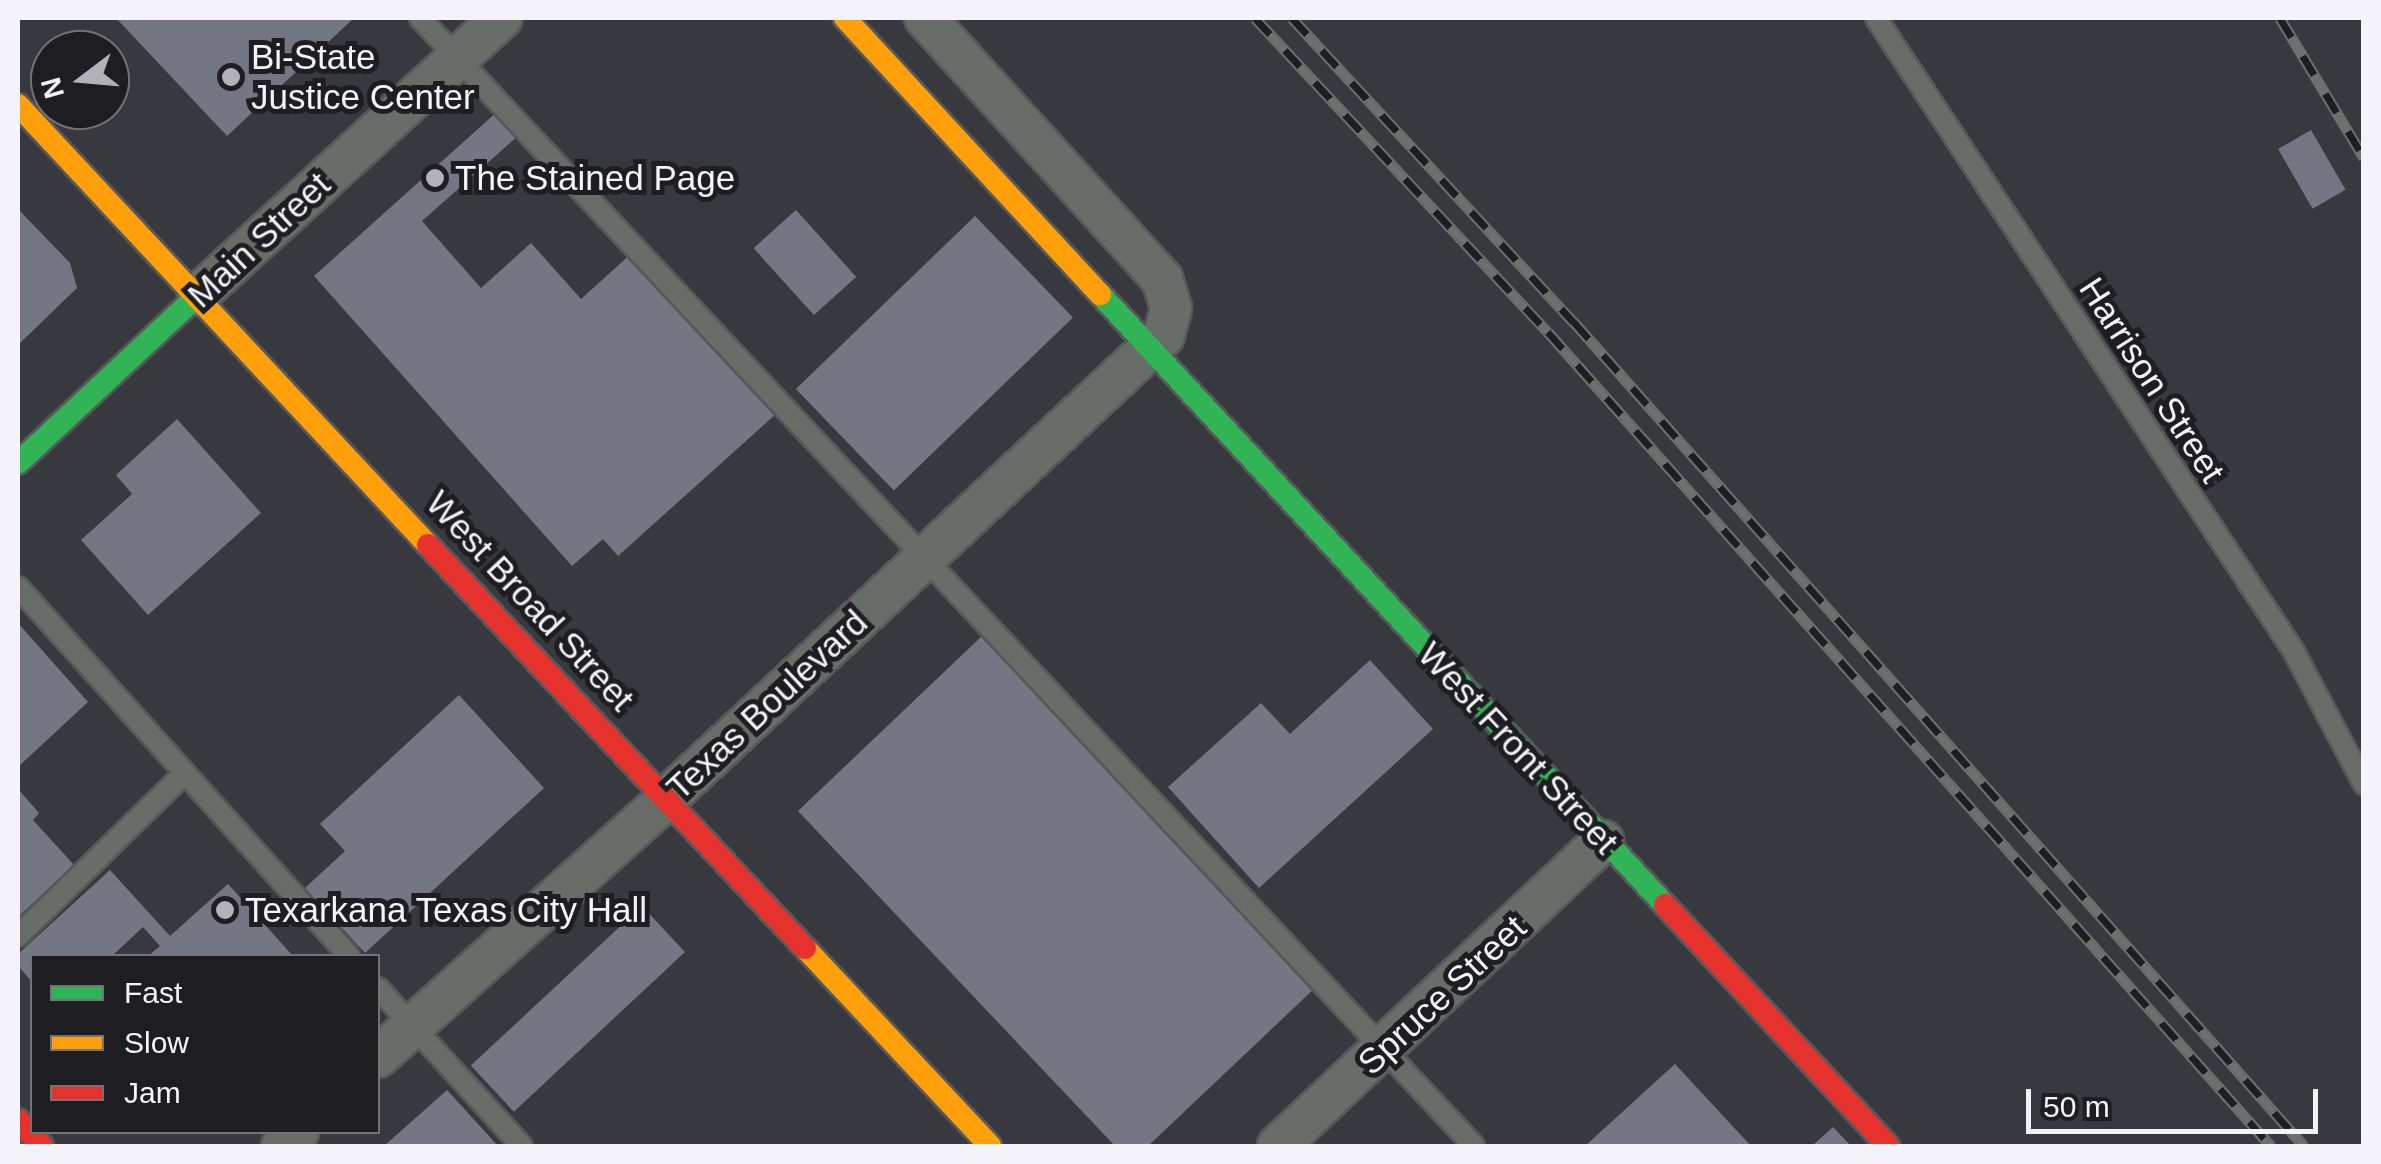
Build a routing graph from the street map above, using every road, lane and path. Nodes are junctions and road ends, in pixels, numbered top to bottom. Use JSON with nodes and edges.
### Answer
{"nodes":[{"id":1,"x":420,"y":18,"type":"edge"},
{"id":2,"x":501,"y":18,"type":"edge"},
{"id":3,"x":845,"y":18,"type":"edge"},
{"id":4,"x":925,"y":18,"type":"edge"},
{"id":5,"x":1876,"y":18,"type":"edge"},
{"id":6,"x":457,"y":58,"type":"junction"},
{"id":7,"x":18,"y":105,"type":"edge"},
{"id":8,"x":198,"y":296,"type":"junction"},
{"id":9,"x":1150,"y":348,"type":"junction"},
{"id":10,"x":18,"y":463,"type":"edge"},
{"id":11,"x":926,"y":557,"type":"junction"},
{"id":12,"x":18,"y":587,"type":"edge"},
{"id":13,"x":185,"y":773,"type":"junction"},
{"id":14,"x":2364,"y":784,"type":"edge"},
{"id":15,"x":665,"y":800,"type":"junction"},
{"id":16,"x":1603,"y":841,"type":"junction"},
{"id":17,"x":18,"y":936,"type":"edge"},
{"id":18,"x":347,"y":954,"type":"edge"},
{"id":19,"x":380,"y":990,"type":"edge"},
{"id":20,"x":411,"y":1026,"type":"junction"},
{"id":21,"x":1385,"y":1050,"type":"junction"},
{"id":22,"x":380,"y":1055,"type":"edge"},
{"id":23,"x":522,"y":1146,"type":"edge"},
{"id":24,"x":990,"y":1146,"type":"edge"},
{"id":25,"x":1278,"y":1146,"type":"edge"},
{"id":26,"x":1474,"y":1146,"type":"edge"},
{"id":27,"x":1888,"y":1146,"type":"edge"}],
"edges":[{"from":1,"to":6,"type":"lane"},
{"from":2,"to":6,"type":"street","name":"Main Street"},
{"from":3,"to":9,"type":"street","name":"West Front Street"},
{"from":4,"to":9,"type":"street"},
{"from":5,"to":14,"type":"lane","name":"Harrison Street"},
{"from":6,"to":8,"type":"street","name":"Main Street"},
{"from":6,"to":11,"type":"lane"},
{"from":7,"to":8,"type":"street","name":"West Broad Street"},
{"from":8,"to":10,"type":"street","name":"Main Street"},
{"from":8,"to":15,"type":"street","name":"West Broad Street"},
{"from":9,"to":11,"type":"street","name":"Texas Boulevard"},
{"from":9,"to":16,"type":"street","name":"West Front Street"},
{"from":11,"to":15,"type":"street","name":"Texas Boulevard"},
{"from":11,"to":21,"type":"lane"},
{"from":12,"to":13,"type":"lane"},
{"from":13,"to":17,"type":"lane"},
{"from":13,"to":18,"type":"lane"},
{"from":15,"to":20,"type":"street","name":"Texas Boulevard"},
{"from":15,"to":24,"type":"street","name":"West Broad Street"},
{"from":16,"to":21,"type":"street","name":"Spruce Street"},
{"from":16,"to":27,"type":"street","name":"West Front Street"},
{"from":19,"to":20,"type":"lane"},
{"from":20,"to":22,"type":"street","name":"Texas Boulevard"},
{"from":20,"to":23,"type":"lane"},
{"from":21,"to":25,"type":"street","name":"Spruce Street"},
{"from":21,"to":26,"type":"lane"}]}
